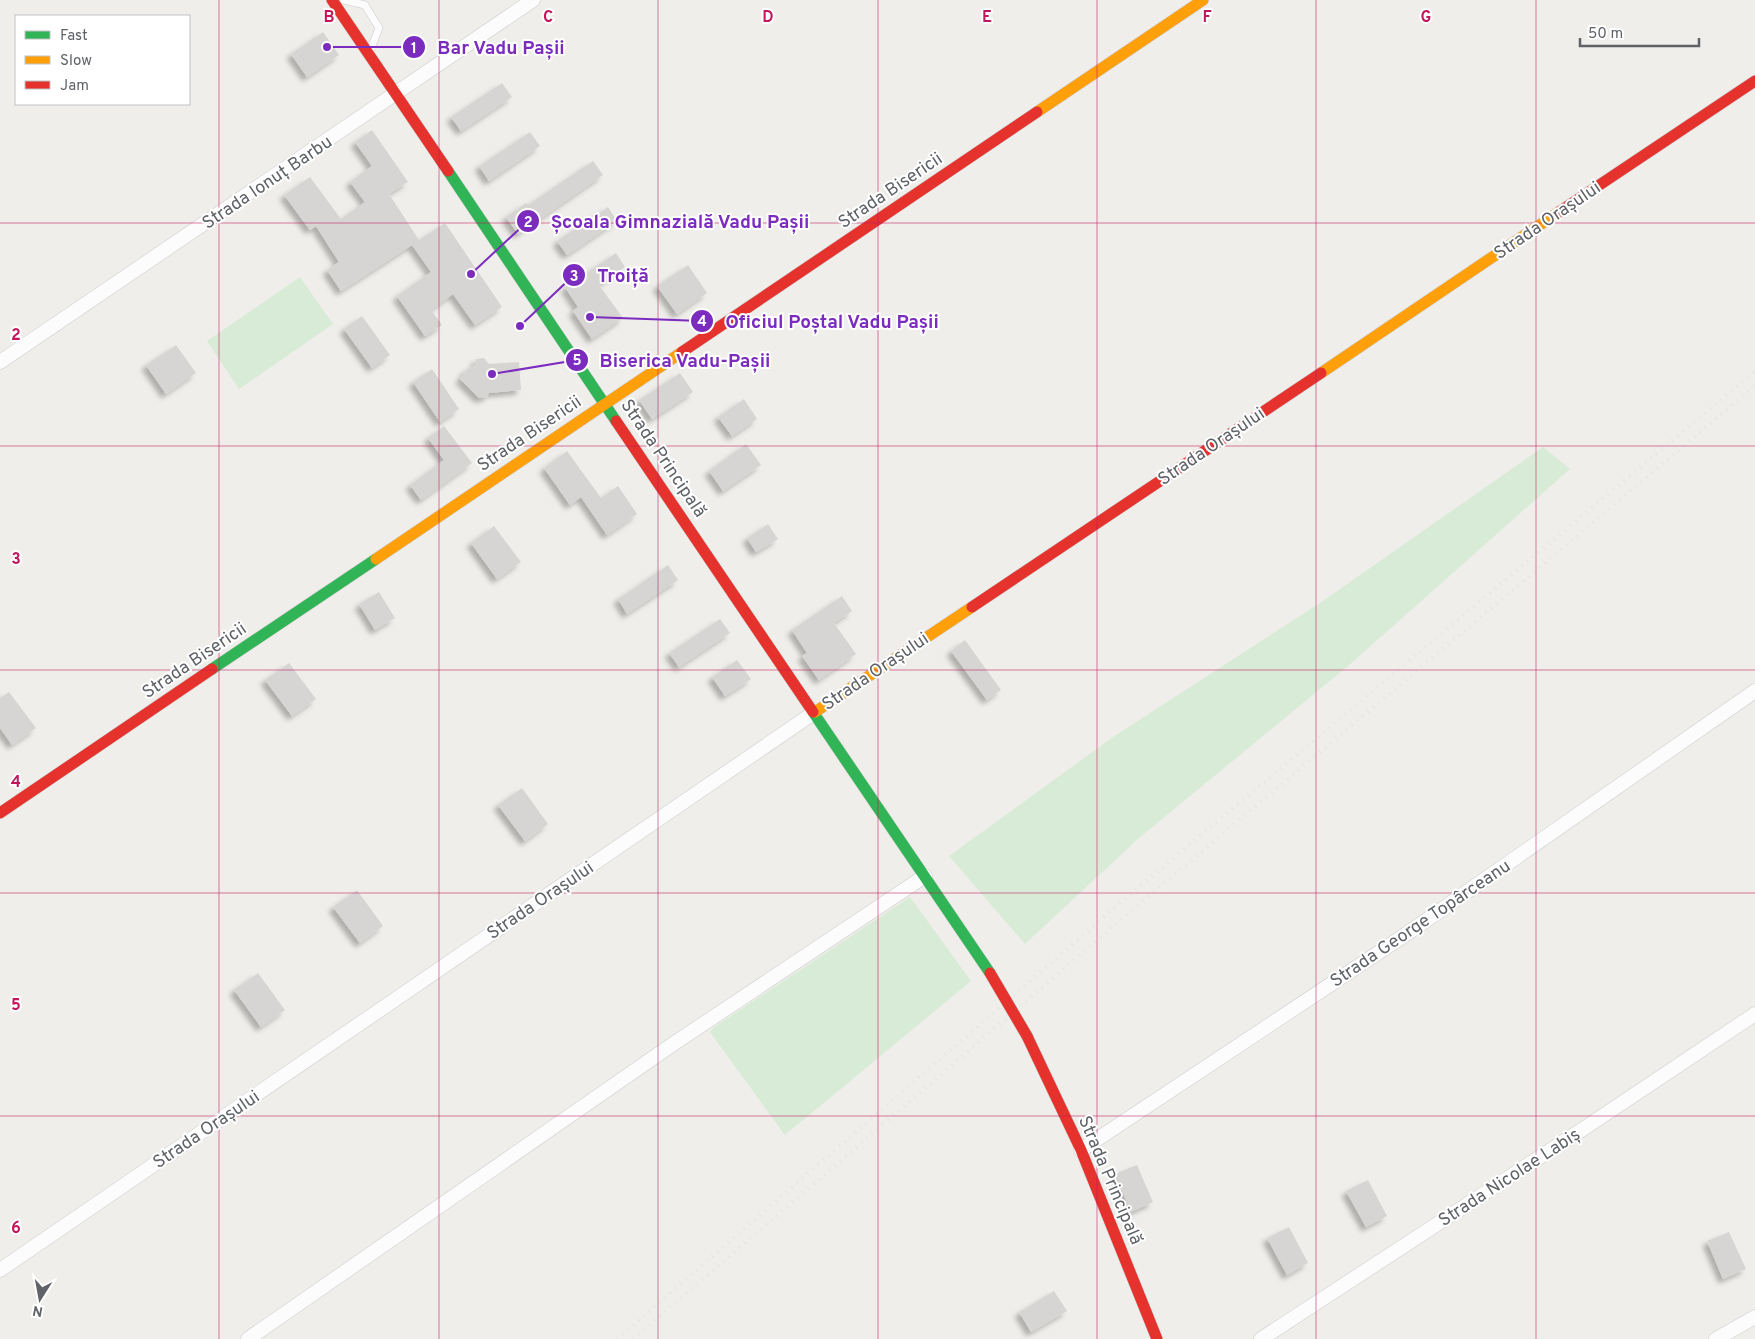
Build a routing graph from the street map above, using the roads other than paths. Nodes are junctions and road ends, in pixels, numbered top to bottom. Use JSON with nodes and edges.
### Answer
{"nodes":[{"id":1,"x":332,"y":0,"type":"edge"},
{"id":2,"x":344,"y":0,"type":"edge"},
{"id":3,"x":534,"y":0,"type":"edge"},
{"id":4,"x":1203,"y":0,"type":"edge"},
{"id":5,"x":369,"y":53,"type":"junction"},
{"id":6,"x":1755,"y":82,"type":"edge"},
{"id":7,"x":397,"y":94,"type":"junction"},
{"id":8,"x":0,"y":362,"type":"edge"},
{"id":9,"x":605,"y":403,"type":"junction"},
{"id":10,"x":1755,"y":691,"type":"edge"},
{"id":11,"x":815,"y":712,"type":"junction"},
{"id":12,"x":0,"y":813,"type":"edge"},
{"id":13,"x":925,"y":876,"type":"junction"},
{"id":14,"x":1755,"y":1014,"type":"edge"},
{"id":15,"x":1081,"y":1150,"type":"junction"},
{"id":16,"x":0,"y":1270,"type":"edge"},
{"id":17,"x":1755,"y":1317,"type":"edge"},
{"id":18,"x":248,"y":1339,"type":"edge"},
{"id":19,"x":1157,"y":1339,"type":"edge"},
{"id":20,"x":1261,"y":1339,"type":"edge"},
{"id":21,"x":1716,"y":1339,"type":"edge"}],
"edges":[{"from":1,"to":5,"type":"main road","name":"Strada Principală"},
{"from":2,"to":5,"type":"lane"},
{"from":3,"to":7,"type":"street","name":"Strada Ionuț Barbu"},
{"from":4,"to":9,"type":"main road","name":"Strada Bisericii"},
{"from":5,"to":7,"type":"main road","name":"Strada Principală"},
{"from":6,"to":11,"type":"main road","name":"Strada Orașului"},
{"from":7,"to":8,"type":"street","name":"Strada Ionuț Barbu"},
{"from":7,"to":9,"type":"main road","name":"Strada Principală"},
{"from":9,"to":11,"type":"main road","name":"Strada Principală"},
{"from":9,"to":12,"type":"main road","name":"Strada Bisericii"},
{"from":10,"to":15,"type":"street","name":"Strada George Topârceanu"},
{"from":11,"to":13,"type":"main road","name":"Strada Principală"},
{"from":11,"to":16,"type":"street","name":"Strada Orașului"},
{"from":13,"to":15,"type":"main road","name":"Strada Principală","bridge":true},
{"from":13,"to":18,"type":"street"},
{"from":14,"to":20,"type":"street","name":"Strada Nicolae Labiș"},
{"from":15,"to":19,"type":"main road","name":"Strada Principală"},
{"from":17,"to":21,"type":"street"}]}
